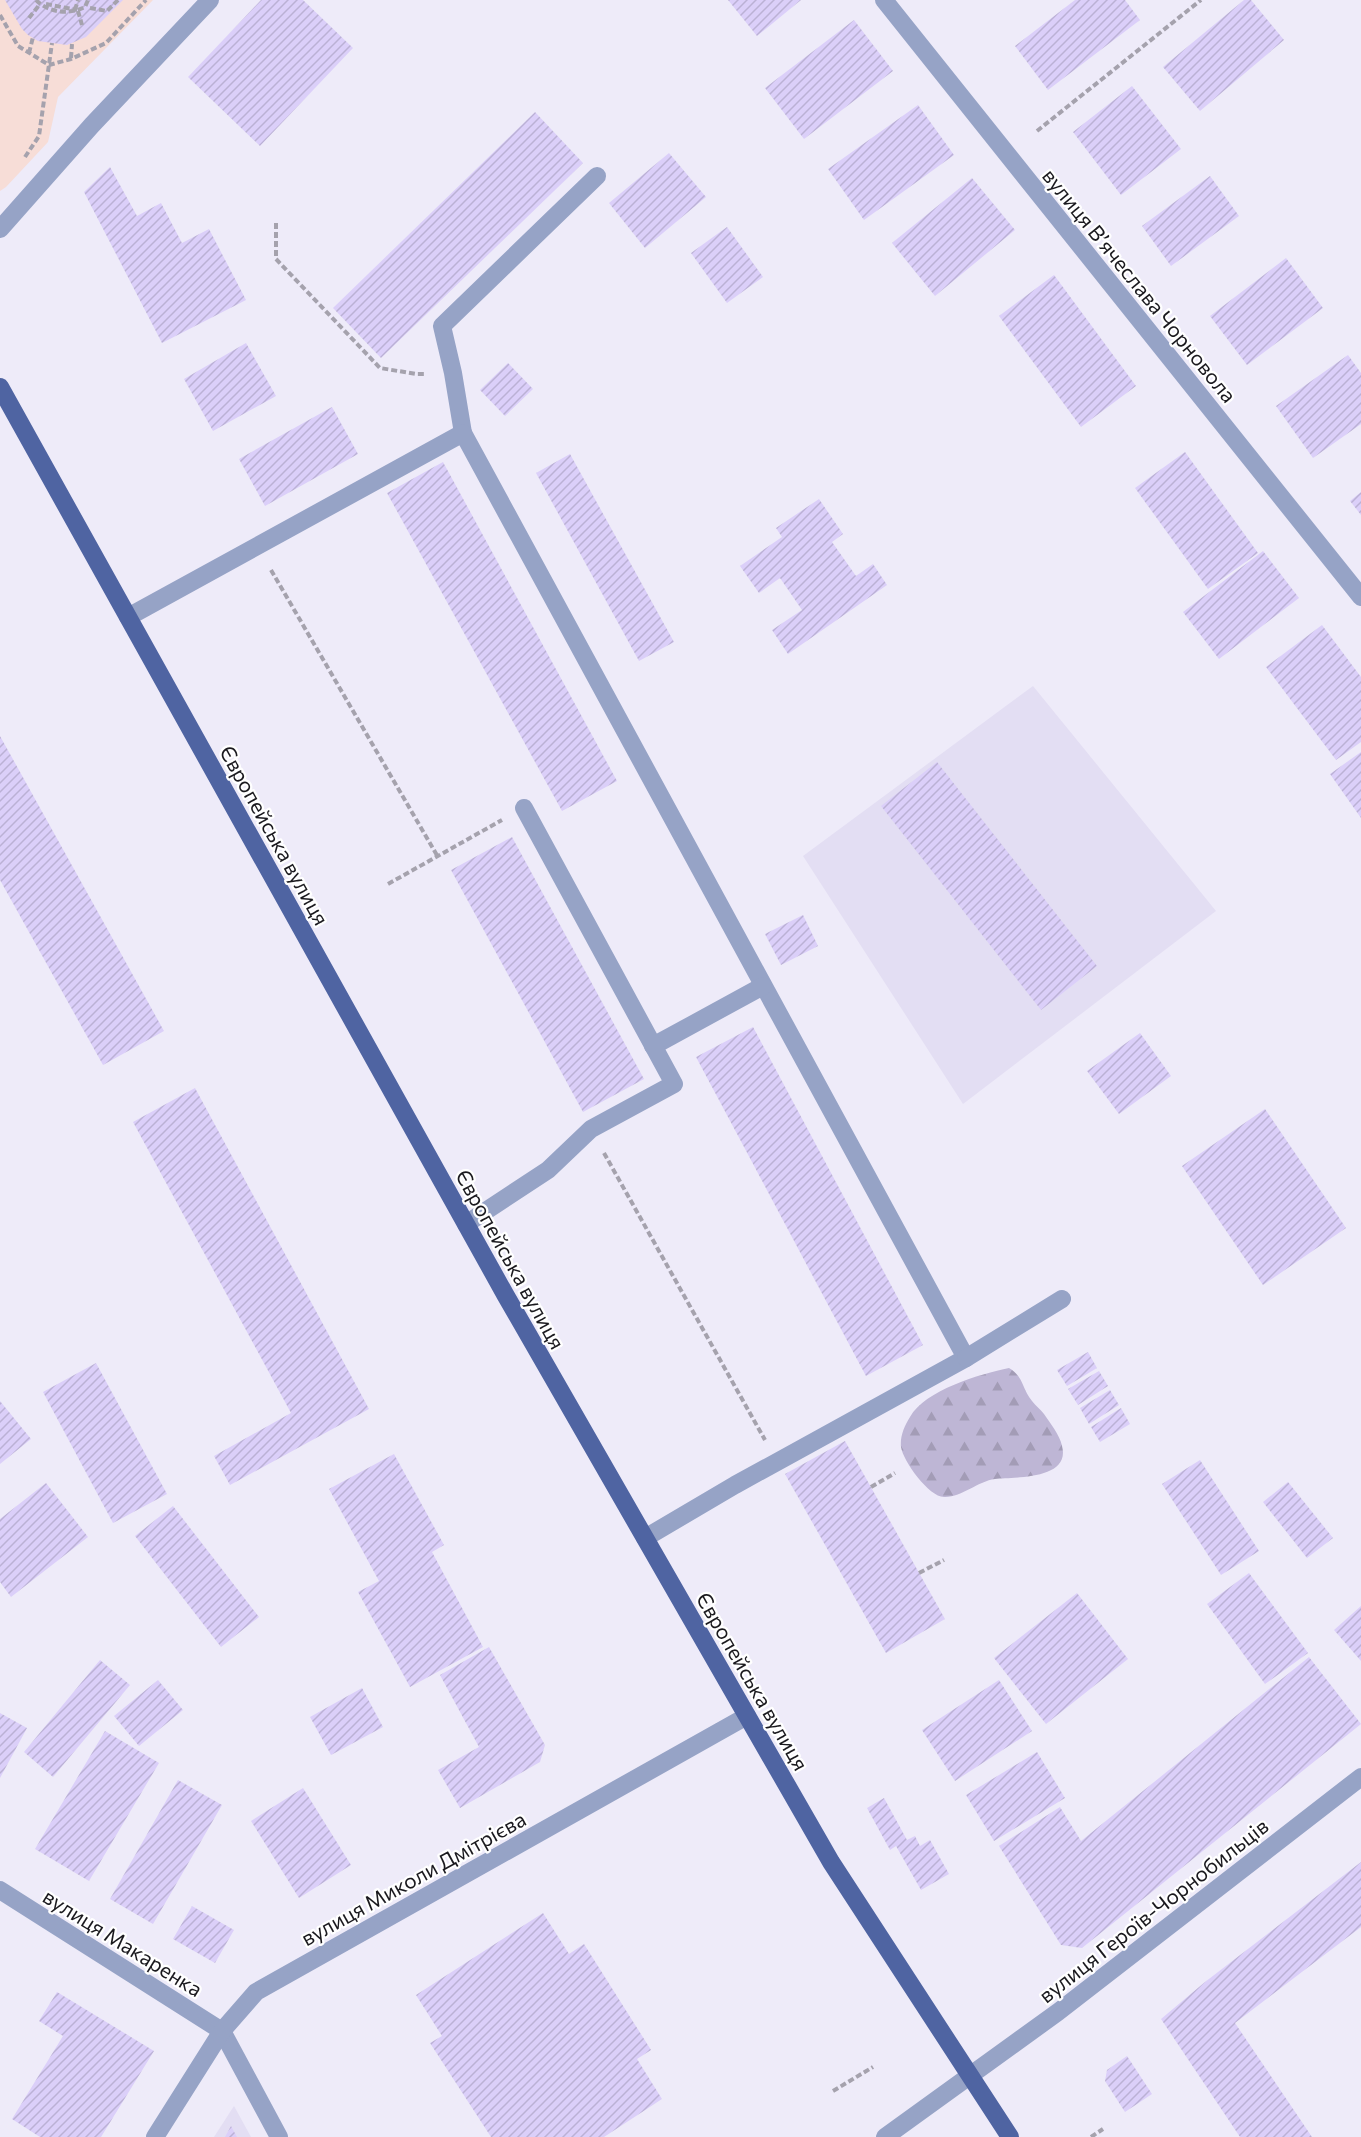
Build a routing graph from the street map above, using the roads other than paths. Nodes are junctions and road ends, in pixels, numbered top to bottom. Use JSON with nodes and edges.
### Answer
{"nodes":[{"id":1,"x":210,"y":0,"type":"edge"},
{"id":2,"x":884,"y":0,"type":"edge"},
{"id":3,"x":597,"y":176,"type":"dead end"},
{"id":4,"x":0,"y":229,"type":"edge"},
{"id":5,"x":0,"y":387,"type":"edge"},
{"id":6,"x":464,"y":433,"type":"junction"},
{"id":7,"x":1361,"y":597,"type":"edge"},
{"id":8,"x":128,"y":617,"type":"junction"},
{"id":9,"x":524,"y":808,"type":"road end"},
{"id":10,"x":763,"y":986,"type":"junction"},
{"id":11,"x":653,"y":1046,"type":"junction"},
{"id":12,"x":466,"y":1224,"type":"junction"},
{"id":13,"x":1062,"y":1299,"type":"dead end"},
{"id":14,"x":966,"y":1359,"type":"junction"},
{"id":15,"x":645,"y":1538,"type":"junction"},
{"id":16,"x":747,"y":1716,"type":"junction"},
{"id":17,"x":1361,"y":1777,"type":"edge"},
{"id":18,"x":0,"y":1890,"type":"edge"},
{"id":19,"x":222,"y":2031,"type":"junction"},
{"id":20,"x":970,"y":2076,"type":"junction"},
{"id":21,"x":155,"y":2137,"type":"edge"},
{"id":22,"x":279,"y":2137,"type":"edge"},
{"id":23,"x":885,"y":2137,"type":"edge"},
{"id":24,"x":1010,"y":2137,"type":"edge"}],
"edges":[{"from":1,"to":4,"type":"street"},
{"from":2,"to":7,"type":"street","name":"вулиця Вʼячеслава Чорновола"},
{"from":3,"to":6,"type":"street"},
{"from":5,"to":8,"type":"main road","name":"Європейська вулиця"},
{"from":6,"to":8,"type":"street"},
{"from":6,"to":10,"type":"street"},
{"from":8,"to":12,"type":"main road","name":"Європейська вулиця"},
{"from":9,"to":11,"type":"street"},
{"from":10,"to":11,"type":"street"},
{"from":10,"to":14,"type":"street"},
{"from":11,"to":12,"type":"street"},
{"from":12,"to":15,"type":"main road","name":"Європейська вулиця"},
{"from":13,"to":14,"type":"street"},
{"from":14,"to":15,"type":"street"},
{"from":15,"to":16,"type":"main road","name":"Європейська вулиця"},
{"from":16,"to":19,"type":"street","name":"вулиця Миколи Дмітрієва"},
{"from":16,"to":20,"type":"main road","name":"Європейська вулиця"},
{"from":17,"to":20,"type":"street","name":"вулиця Героїв-Чорнобильців"},
{"from":18,"to":19,"type":"street","name":"вулиця Макаренка"},
{"from":19,"to":21,"type":"street","name":"вулиця Миколи Дмітрієва"},
{"from":19,"to":22,"type":"street"},
{"from":20,"to":23,"type":"street","name":"вулиця Героїв-Чорнобильців"},
{"from":20,"to":24,"type":"main road","name":"Європейська вулиця"}]}
